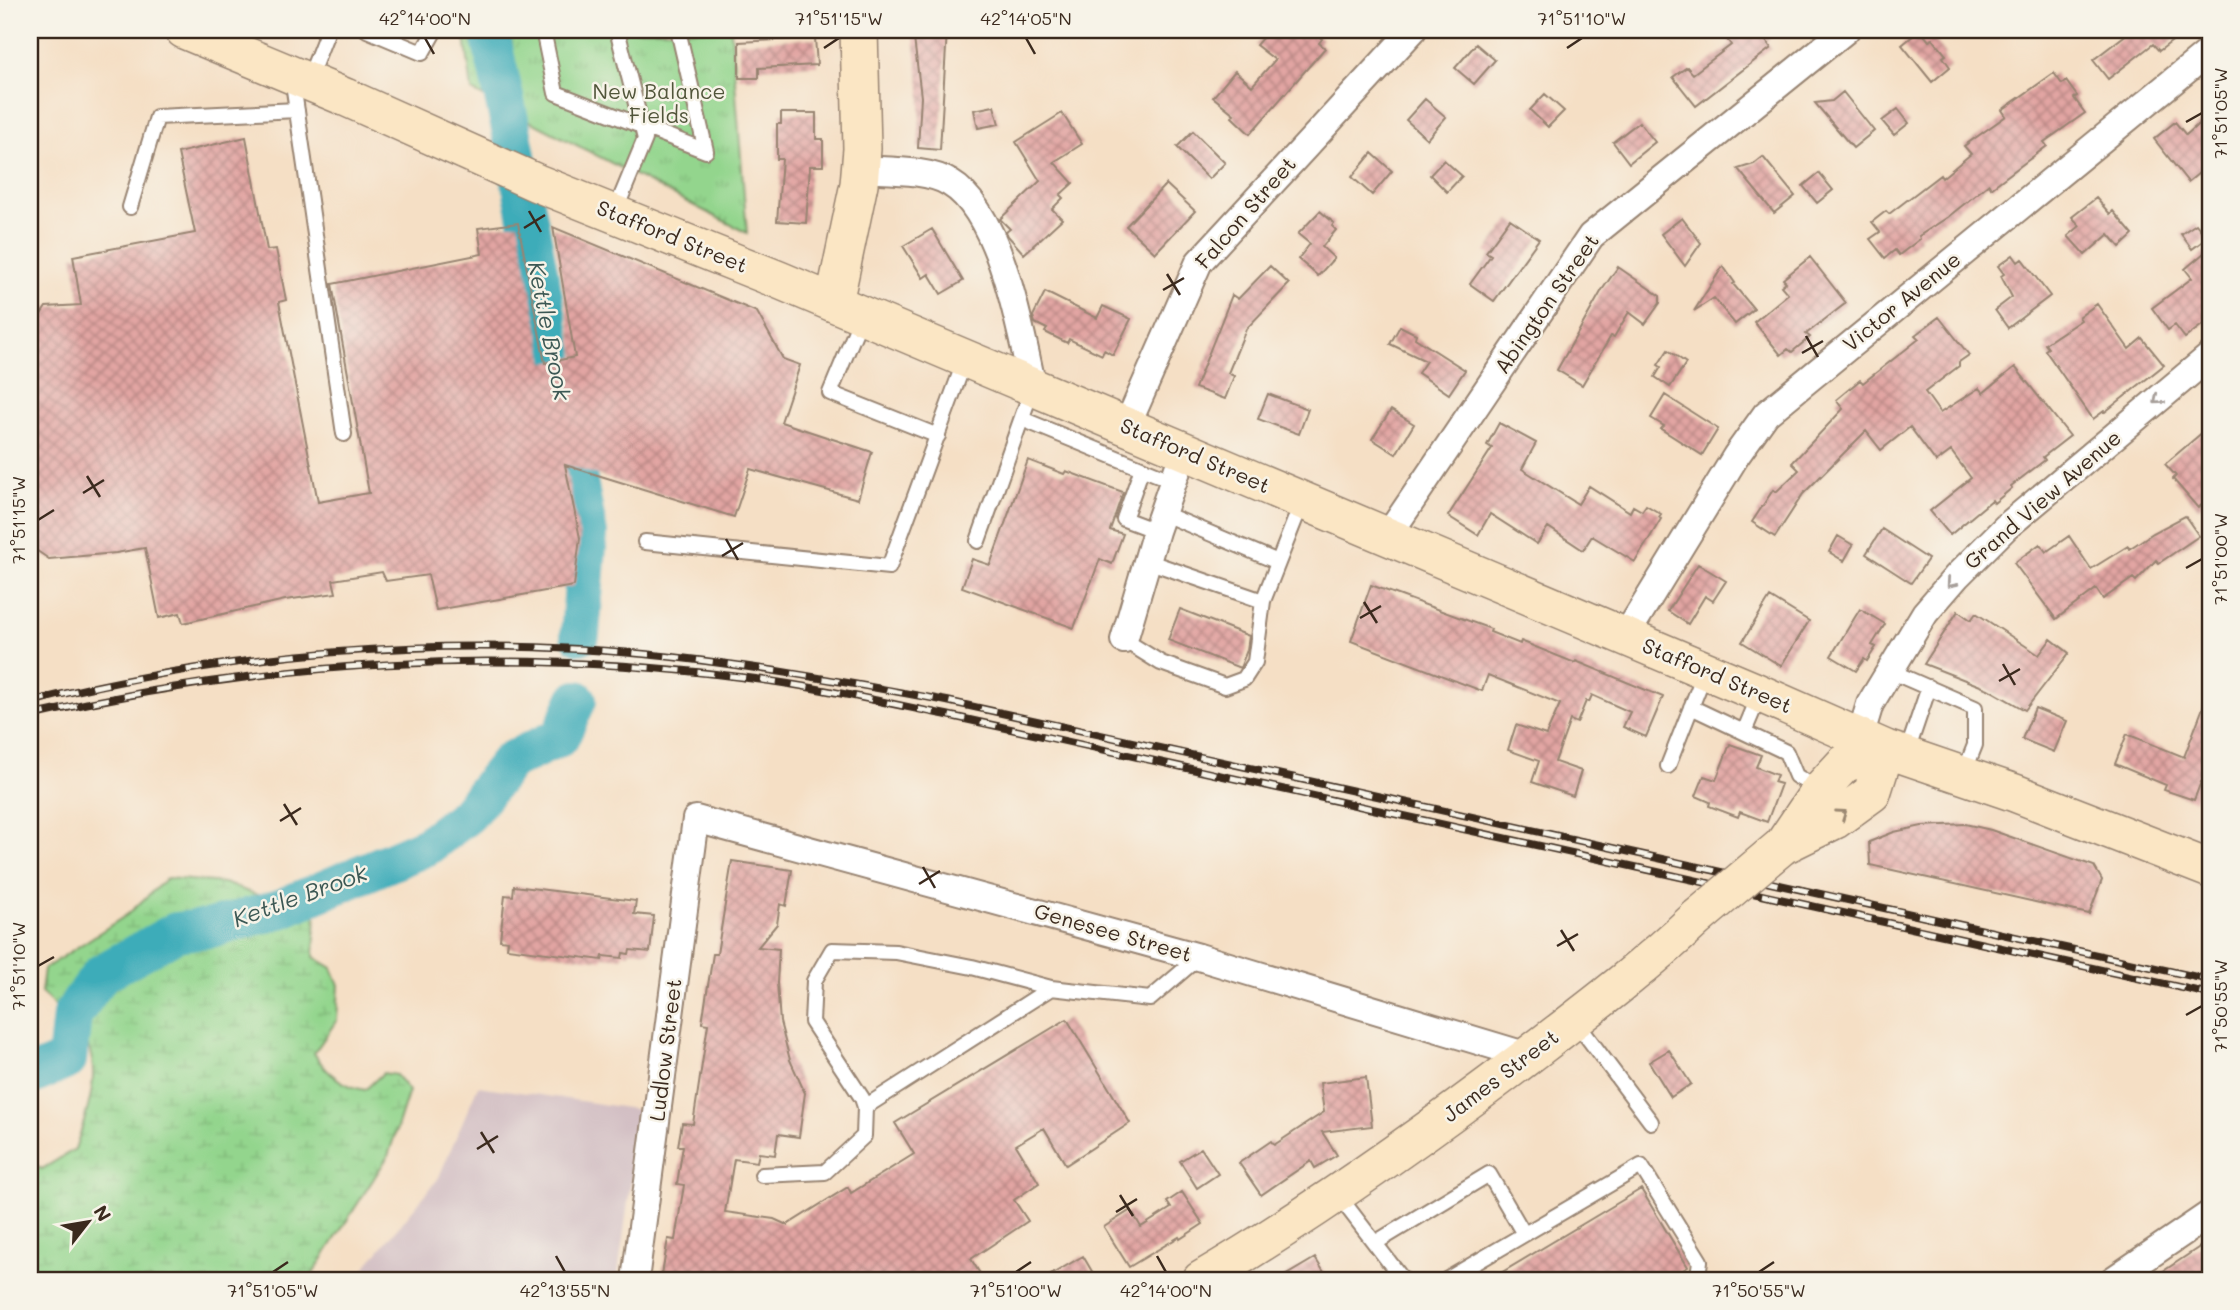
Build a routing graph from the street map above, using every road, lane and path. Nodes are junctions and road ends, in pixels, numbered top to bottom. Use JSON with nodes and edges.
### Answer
{"nodes":[{"id":1,"x":184,"y":30,"type":"edge"},
{"id":2,"x":328,"y":30,"type":"edge"},
{"id":3,"x":368,"y":30,"type":"edge"},
{"id":4,"x":435,"y":30,"type":"edge"},
{"id":5,"x":543,"y":30,"type":"edge"},
{"id":6,"x":617,"y":30,"type":"edge"},
{"id":7,"x":678,"y":30,"type":"edge"},
{"id":8,"x":859,"y":30,"type":"edge"},
{"id":9,"x":1413,"y":30,"type":"edge"},
{"id":10,"x":1846,"y":30,"type":"edge"},
{"id":11,"x":2210,"y":51,"type":"edge"},
{"id":12,"x":299,"y":89,"type":"junction"},
{"id":13,"x":641,"y":126,"type":"junction"},
{"id":14,"x":860,"y":169,"type":"junction"},
{"id":15,"x":130,"y":207,"type":"dead end"},
{"id":16,"x":614,"y":214,"type":"junction"},
{"id":17,"x":848,"y":309,"type":"junction"},
{"id":18,"x":2210,"y":356,"type":"edge"},
{"id":19,"x":966,"y":359,"type":"junction"},
{"id":20,"x":1027,"y":403,"type":"junction"},
{"id":21,"x":344,"y":434,"type":"dead end"},
{"id":22,"x":938,"y":436,"type":"junction"},
{"id":23,"x":1112,"y":439,"type":"junction"},
{"id":24,"x":1178,"y":466,"type":"junction"},
{"id":25,"x":1142,"y":468,"type":"junction"},
{"id":26,"x":1302,"y":502,"type":"junction"},
{"id":27,"x":1159,"y":522,"type":"junction"},
{"id":28,"x":1387,"y":537,"type":"junction"},
{"id":29,"x":978,"y":541,"type":"dead end"},
{"id":30,"x":645,"y":542,"type":"dead end"},
{"id":31,"x":1147,"y":561,"type":"junction"},
{"id":32,"x":1278,"y":562,"type":"junction"},
{"id":33,"x":1263,"y":601,"type":"junction"},
{"id":34,"x":1625,"y":637,"type":"junction"},
{"id":35,"x":1124,"y":640,"type":"joint"},
{"id":36,"x":1706,"y":671,"type":"junction"},
{"id":37,"x":1890,"y":671,"type":"junction"},
{"id":38,"x":1928,"y":687,"type":"junction"},
{"id":39,"x":1760,"y":694,"type":"junction"},
{"id":40,"x":1691,"y":707,"type":"junction"},
{"id":41,"x":1745,"y":732,"type":"junction"},
{"id":42,"x":1884,"y":748,"type":"junction"},
{"id":43,"x":1668,"y":766,"type":"dead end"},
{"id":44,"x":1963,"y":776,"type":"junction"},
{"id":45,"x":1820,"y":790,"type":"junction"},
{"id":46,"x":696,"y":819,"type":"joint"},
{"id":47,"x":1782,"y":846,"type":"junction"},
{"id":48,"x":2209,"y":866,"type":"edge"},
{"id":49,"x":1199,"y":957,"type":"junction"},
{"id":50,"x":1051,"y":988,"type":"junction"},
{"id":51,"x":1575,"y":1020,"type":"junction"},
{"id":52,"x":1528,"y":1056,"type":"junction"},
{"id":53,"x":865,"y":1107,"type":"junction"},
{"id":54,"x":1651,"y":1122,"type":"dead end"},
{"id":55,"x":762,"y":1175,"type":"dead end"},
{"id":56,"x":1337,"y":1194,"type":"junction"},
{"id":57,"x":2210,"y":1214,"type":"edge"},
{"id":58,"x":1524,"y":1234,"type":"junction"},
{"id":59,"x":1374,"y":1243,"type":"junction"},
{"id":60,"x":635,"y":1280,"type":"edge"},
{"id":61,"x":1201,"y":1280,"type":"edge"},
{"id":62,"x":1403,"y":1280,"type":"edge"},
{"id":63,"x":1446,"y":1280,"type":"edge"},
{"id":64,"x":1694,"y":1280,"type":"edge"},
{"id":65,"x":2113,"y":1280,"type":"edge"}],
"edges":[{"from":1,"to":12,"type":"main road","name":"Stafford Street"},
{"from":2,"to":12,"type":"lane"},
{"from":3,"to":4,"type":"lane"},
{"from":5,"to":13,"type":"lane"},
{"from":6,"to":13,"type":"lane"},
{"from":7,"to":13,"type":"lane"},
{"from":8,"to":14,"type":"main road"},
{"from":9,"to":23,"type":"street","name":"Falcon Street"},
{"from":10,"to":28,"type":"street","name":"Abington Street"},
{"from":11,"to":34,"type":"street","name":"Victor Avenue"},
{"from":12,"to":15,"type":"lane"},
{"from":12,"to":16,"type":"main road","name":"Stafford Street"},
{"from":12,"to":21,"type":"lane"},
{"from":13,"to":16,"type":"lane"},
{"from":14,"to":17,"type":"main road"},
{"from":14,"to":20,"type":"street"},
{"from":16,"to":17,"type":"main road","name":"Stafford Street"},
{"from":17,"to":19,"type":"main road","name":"Stafford Street"},
{"from":17,"to":22,"type":"lane"},
{"from":18,"to":37,"type":"street","name":"Grand View Avenue","one_way":true},
{"from":19,"to":20,"type":"main road","name":"Stafford Street"},
{"from":19,"to":22,"type":"lane"},
{"from":20,"to":23,"type":"main road","name":"Stafford Street"},
{"from":20,"to":29,"type":"lane"},
{"from":22,"to":30,"type":"lane"},
{"from":23,"to":24,"type":"main road","name":"Stafford Street"},
{"from":23,"to":25,"type":"lane"},
{"from":24,"to":25,"type":"lane"},
{"from":24,"to":26,"type":"main road","name":"Stafford Street"},
{"from":24,"to":27,"type":"street"},
{"from":25,"to":27,"type":"lane"},
{"from":26,"to":28,"type":"main road","name":"Stafford Street"},
{"from":26,"to":32,"type":"lane"},
{"from":27,"to":31,"type":"street"},
{"from":27,"to":32,"type":"lane"},
{"from":28,"to":34,"type":"main road","name":"Stafford Street"},
{"from":31,"to":33,"type":"lane"},
{"from":31,"to":35,"type":"street"},
{"from":32,"to":33,"type":"lane"},
{"from":33,"to":35,"type":"lane"},
{"from":34,"to":36,"type":"main road","name":"Stafford Street"},
{"from":36,"to":39,"type":"main road","name":"Stafford Street"},
{"from":36,"to":40,"type":"lane"},
{"from":37,"to":38,"type":"lane"},
{"from":37,"to":42,"type":"street","name":"Grand View Avenue"},
{"from":38,"to":42,"type":"lane"},
{"from":38,"to":44,"type":"lane"},
{"from":39,"to":41,"type":"lane"},
{"from":39,"to":42,"type":"main road","name":"Stafford Street"},
{"from":40,"to":41,"type":"lane"},
{"from":40,"to":43,"type":"lane"},
{"from":41,"to":45,"type":"lane"},
{"from":42,"to":44,"type":"main road","name":"Stafford Street"},
{"from":42,"to":45,"type":"main road","name":"James Street"},
{"from":47,"to":42,"type":"main road","name":"James Street","one_way":true},
{"from":44,"to":48,"type":"main road","name":"Stafford Street"},
{"from":45,"to":47,"type":"main road","name":"James Street"},
{"from":46,"to":49,"type":"street","name":"Genesee Street"},
{"from":46,"to":60,"type":"street","name":"Ludlow Street"},
{"from":47,"to":51,"type":"main road","name":"James Street","bridge":true},
{"from":49,"to":50,"type":"lane"},
{"from":49,"to":52,"type":"street","name":"Genesee Street"},
{"from":50,"to":53,"type":"lane"},
{"from":50,"to":53,"type":"lane"},
{"from":51,"to":52,"type":"main road","name":"James Street"},
{"from":51,"to":54,"type":"lane"},
{"from":52,"to":56,"type":"main road","name":"James Street"},
{"from":53,"to":55,"type":"lane"},
{"from":56,"to":59,"type":"lane"},
{"from":56,"to":61,"type":"main road","name":"James Street"},
{"from":57,"to":65,"type":"street"},
{"from":58,"to":59,"type":"lane"},
{"from":58,"to":63,"type":"lane"},
{"from":58,"to":64,"type":"lane"},
{"from":59,"to":62,"type":"lane"}]}
